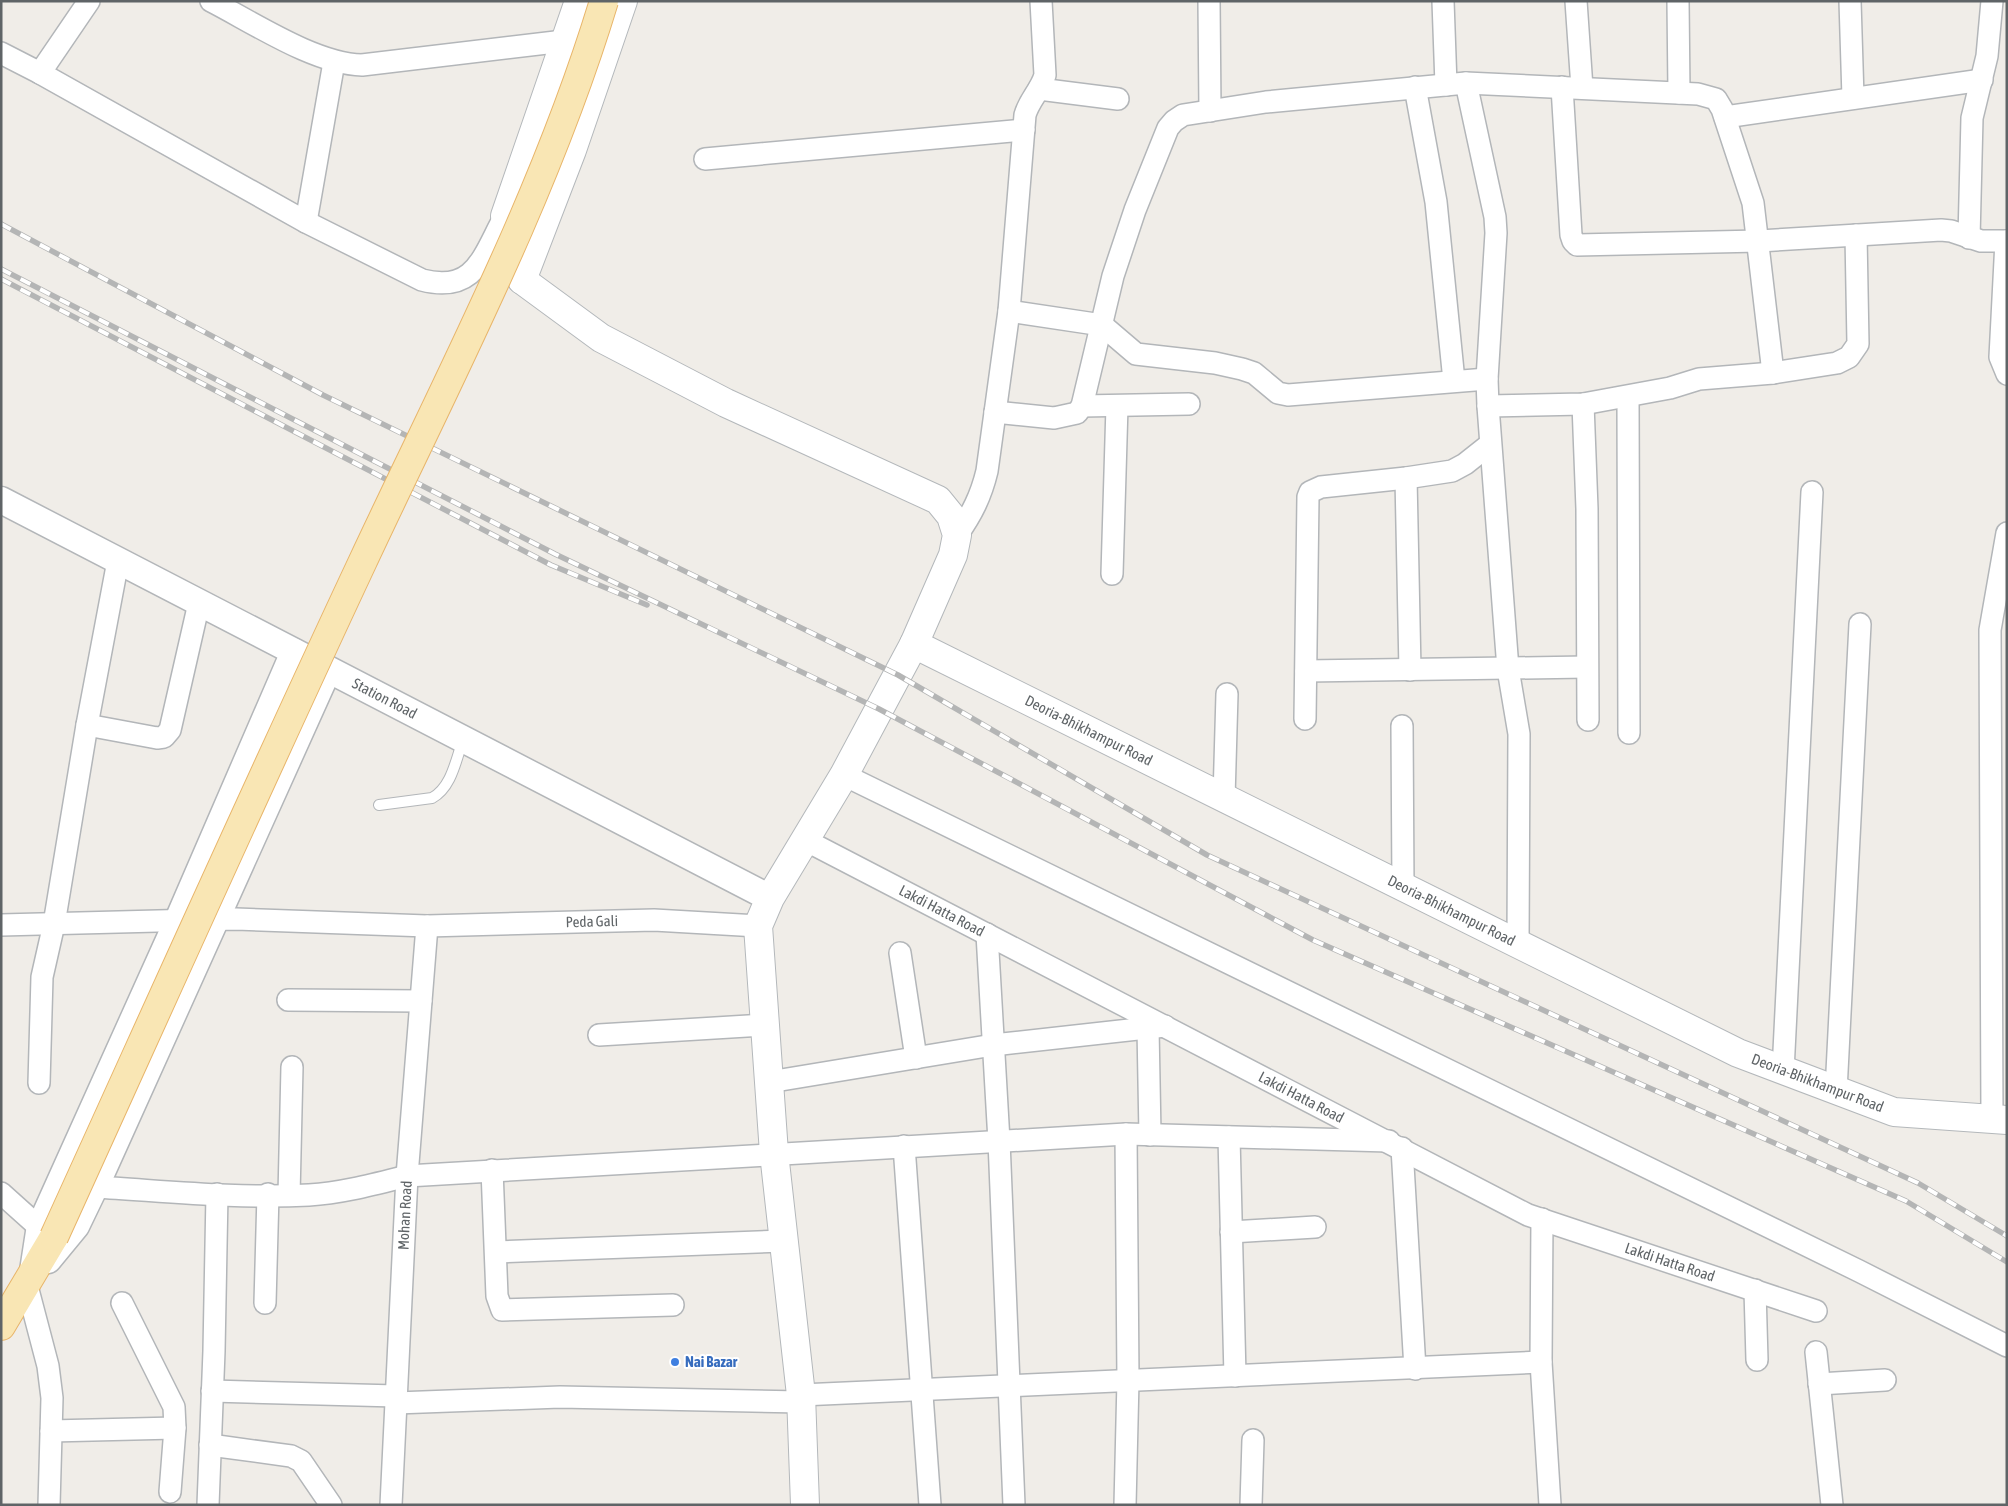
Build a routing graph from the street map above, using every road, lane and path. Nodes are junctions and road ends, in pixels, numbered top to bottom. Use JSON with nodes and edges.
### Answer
{"nodes":[{"id":1,"x":89,"y":1,"type":"edge"},
{"id":2,"x":211,"y":1,"type":"edge"},
{"id":3,"x":579,"y":1,"type":"edge"},
{"id":4,"x":604,"y":1,"type":"edge"},
{"id":5,"x":624,"y":1,"type":"edge"},
{"id":6,"x":1041,"y":1,"type":"edge"},
{"id":7,"x":1209,"y":1,"type":"edge"},
{"id":8,"x":1443,"y":1,"type":"edge"},
{"id":9,"x":1576,"y":1,"type":"edge"},
{"id":10,"x":1678,"y":1,"type":"edge"},
{"id":11,"x":1850,"y":1,"type":"edge"},
{"id":12,"x":1992,"y":1,"type":"edge"},
{"id":13,"x":564,"y":41,"type":"junction"},
{"id":14,"x":1,"y":53,"type":"edge"},
{"id":15,"x":334,"y":62,"type":"junction"},
{"id":16,"x":40,"y":73,"type":"junction"},
{"id":17,"x":1982,"y":80,"type":"junction"},
{"id":18,"x":1456,"y":84,"type":"junction"},
{"id":19,"x":1415,"y":87,"type":"junction"},
{"id":20,"x":1572,"y":88,"type":"junction"},
{"id":21,"x":1039,"y":89,"type":"junction"},
{"id":22,"x":1679,"y":93,"type":"junction"},
{"id":23,"x":1853,"y":98,"type":"junction"},
{"id":24,"x":1118,"y":99,"type":"dead end"},
{"id":25,"x":1210,"y":111,"type":"junction"},
{"id":26,"x":1725,"y":117,"type":"junction"},
{"id":27,"x":1024,"y":130,"type":"junction"},
{"id":28,"x":705,"y":159,"type":"dead end"},
{"id":29,"x":505,"y":216,"type":"junction"},
{"id":30,"x":306,"y":222,"type":"junction"},
{"id":31,"x":1856,"y":235,"type":"junction"},
{"id":32,"x":1968,"y":238,"type":"junction"},
{"id":33,"x":1759,"y":241,"type":"junction"},
{"id":34,"x":2007,"y":242,"type":"edge"},
{"id":35,"x":522,"y":280,"type":"junction"},
{"id":36,"x":1009,"y":311,"type":"junction"},
{"id":37,"x":1102,"y":325,"type":"junction"},
{"id":38,"x":1773,"y":373,"type":"junction"},
{"id":39,"x":2007,"y":374,"type":"edge"},
{"id":40,"x":1487,"y":379,"type":"junction"},
{"id":41,"x":1454,"y":381,"type":"junction"},
{"id":42,"x":1628,"y":397,"type":"junction"},
{"id":43,"x":1189,"y":404,"type":"dead end"},
{"id":44,"x":1583,"y":404,"type":"junction"},
{"id":45,"x":1082,"y":406,"type":"junction"},
{"id":46,"x":1117,"y":406,"type":"junction"},
{"id":47,"x":1488,"y":406,"type":"junction"},
{"id":48,"x":995,"y":412,"type":"junction"},
{"id":49,"x":1489,"y":445,"type":"junction"},
{"id":50,"x":1406,"y":478,"type":"junction"},
{"id":51,"x":1812,"y":492,"type":"dead end"},
{"id":52,"x":1,"y":500,"type":"edge"},
{"id":53,"x":2007,"y":533,"type":"edge"},
{"id":54,"x":957,"y":535,"type":"junction"},
{"id":55,"x":118,"y":561,"type":"junction"},
{"id":56,"x":1112,"y":574,"type":"dead end"},
{"id":57,"x":199,"y":603,"type":"junction"},
{"id":58,"x":1860,"y":624,"type":"dead end"},
{"id":59,"x":914,"y":644,"type":"junction"},
{"id":60,"x":294,"y":652,"type":"junction"},
{"id":61,"x":1587,"y":667,"type":"junction"},
{"id":62,"x":1508,"y":669,"type":"junction"},
{"id":63,"x":328,"y":670,"type":"junction"},
{"id":64,"x":1410,"y":670,"type":"junction"},
{"id":65,"x":1306,"y":671,"type":"junction"},
{"id":66,"x":1999,"y":684,"type":"edge"},
{"id":67,"x":1227,"y":694,"type":"dead end"},
{"id":68,"x":1305,"y":719,"type":"dead end"},
{"id":69,"x":1588,"y":720,"type":"dead end"},
{"id":70,"x":87,"y":724,"type":"junction"},
{"id":71,"x":1402,"y":726,"type":"dead end"},
{"id":72,"x":1629,"y":733,"type":"dead end"},
{"id":73,"x":463,"y":740,"type":"junction"},
{"id":74,"x":844,"y":774,"type":"junction"},
{"id":75,"x":1224,"y":798,"type":"junction"},
{"id":76,"x":379,"y":805,"type":"dead end"},
{"id":77,"x":805,"y":840,"type":"junction"},
{"id":78,"x":1403,"y":887,"type":"junction"},
{"id":79,"x":770,"y":898,"type":"junction"},
{"id":80,"x":178,"y":920,"type":"junction"},
{"id":81,"x":216,"y":920,"type":"junction"},
{"id":82,"x":54,"y":924,"type":"junction"},
{"id":83,"x":1,"y":925,"type":"edge"},
{"id":84,"x":427,"y":926,"type":"junction"},
{"id":85,"x":758,"y":926,"type":"junction"},
{"id":86,"x":986,"y":934,"type":"junction"},
{"id":87,"x":1518,"y":944,"type":"junction"},
{"id":88,"x":900,"y":953,"type":"dead end"},
{"id":89,"x":288,"y":1000,"type":"dead end"},
{"id":90,"x":421,"y":1001,"type":"junction"},
{"id":91,"x":765,"y":1025,"type":"junction"},
{"id":92,"x":1156,"y":1027,"type":"junction"},
{"id":93,"x":598,"y":1035,"type":"dead end"},
{"id":94,"x":993,"y":1045,"type":"junction"},
{"id":95,"x":916,"y":1058,"type":"junction"},
{"id":96,"x":292,"y":1067,"type":"dead end"},
{"id":97,"x":1783,"y":1071,"type":"junction"},
{"id":98,"x":769,"y":1082,"type":"junction"},
{"id":99,"x":39,"y":1083,"type":"dead end"},
{"id":100,"x":1836,"y":1090,"type":"junction"},
{"id":101,"x":1999,"y":1119,"type":"edge"},
{"id":102,"x":1126,"y":1134,"type":"junction"},
{"id":103,"x":1150,"y":1135,"type":"junction"},
{"id":104,"x":1229,"y":1137,"type":"junction"},
{"id":105,"x":999,"y":1141,"type":"junction"},
{"id":106,"x":1395,"y":1145,"type":"junction"},
{"id":107,"x":904,"y":1146,"type":"junction"},
{"id":108,"x":774,"y":1153,"type":"junction"},
{"id":109,"x":492,"y":1170,"type":"junction"},
{"id":110,"x":407,"y":1176,"type":"junction"},
{"id":111,"x":95,"y":1187,"type":"junction"},
{"id":112,"x":1,"y":1193,"type":"edge"},
{"id":113,"x":216,"y":1194,"type":"junction"},
{"id":114,"x":278,"y":1195,"type":"junction"},
{"id":115,"x":1542,"y":1219,"type":"junction"},
{"id":116,"x":1315,"y":1227,"type":"dead end"},
{"id":117,"x":1232,"y":1232,"type":"junction"},
{"id":118,"x":47,"y":1233,"type":"junction"},
{"id":119,"x":784,"y":1241,"type":"junction"},
{"id":120,"x":496,"y":1252,"type":"junction"},
{"id":121,"x":30,"y":1281,"type":"junction"},
{"id":122,"x":1755,"y":1290,"type":"junction"},
{"id":123,"x":122,"y":1303,"type":"dead end"},
{"id":124,"x":265,"y":1303,"type":"dead end"},
{"id":125,"x":673,"y":1305,"type":"dead end"},
{"id":126,"x":1816,"y":1311,"type":"dead end"},
{"id":127,"x":1,"y":1326,"type":"edge"},
{"id":128,"x":2007,"y":1346,"type":"edge"},
{"id":129,"x":1816,"y":1352,"type":"dead end"},
{"id":130,"x":1757,"y":1360,"type":"dead end"},
{"id":131,"x":1541,"y":1362,"type":"junction"},
{"id":132,"x":1415,"y":1369,"type":"junction"},
{"id":133,"x":1235,"y":1376,"type":"junction"},
{"id":134,"x":1128,"y":1380,"type":"junction"},
{"id":135,"x":1885,"y":1380,"type":"dead end"},
{"id":136,"x":1009,"y":1384,"type":"junction"},
{"id":137,"x":1819,"y":1384,"type":"junction"},
{"id":138,"x":921,"y":1388,"type":"junction"},
{"id":139,"x":212,"y":1391,"type":"junction"},
{"id":140,"x":396,"y":1399,"type":"junction"},
{"id":141,"x":801,"y":1399,"type":"junction"},
{"id":142,"x":175,"y":1428,"type":"junction"},
{"id":143,"x":51,"y":1431,"type":"junction"},
{"id":144,"x":1253,"y":1440,"type":"dead end"},
{"id":145,"x":210,"y":1445,"type":"junction"},
{"id":146,"x":170,"y":1492,"type":"dead end"},
{"id":147,"x":49,"y":1505,"type":"edge"},
{"id":148,"x":208,"y":1505,"type":"edge"},
{"id":149,"x":332,"y":1505,"type":"edge"},
{"id":150,"x":392,"y":1505,"type":"edge"},
{"id":151,"x":804,"y":1505,"type":"edge"},
{"id":152,"x":930,"y":1505,"type":"edge"},
{"id":153,"x":1014,"y":1505,"type":"edge"},
{"id":154,"x":1125,"y":1505,"type":"edge"},
{"id":155,"x":1251,"y":1505,"type":"edge"},
{"id":156,"x":1550,"y":1505,"type":"edge"},
{"id":157,"x":1832,"y":1505,"type":"edge"}],
"edges":[{"from":1,"to":16,"type":"street"},
{"from":2,"to":15,"type":"street"},
{"from":3,"to":13,"type":"main road"},
{"from":4,"to":118,"type":"main road","bridge":true},
{"from":5,"to":35,"type":"main road"},
{"from":6,"to":21,"type":"street"},
{"from":7,"to":25,"type":"street"},
{"from":8,"to":18,"type":"street"},
{"from":9,"to":20,"type":"street"},
{"from":10,"to":22,"type":"street"},
{"from":11,"to":23,"type":"street"},
{"from":12,"to":17,"type":"street"},
{"from":13,"to":15,"type":"street"},
{"from":13,"to":29,"type":"main road"},
{"from":14,"to":16,"type":"street"},
{"from":15,"to":30,"type":"street"},
{"from":16,"to":30,"type":"street"},
{"from":17,"to":23,"type":"street"},
{"from":17,"to":32,"type":"street"},
{"from":18,"to":19,"type":"street"},
{"from":18,"to":20,"type":"street"},
{"from":18,"to":40,"type":"street"},
{"from":19,"to":25,"type":"street"},
{"from":19,"to":41,"type":"street"},
{"from":20,"to":22,"type":"street"},
{"from":20,"to":33,"type":"street"},
{"from":21,"to":24,"type":"street"},
{"from":21,"to":27,"type":"street"},
{"from":22,"to":26,"type":"street"},
{"from":23,"to":26,"type":"street"},
{"from":25,"to":37,"type":"street"},
{"from":26,"to":33,"type":"street"},
{"from":27,"to":28,"type":"street"},
{"from":27,"to":36,"type":"street"},
{"from":29,"to":30,"type":"street"},
{"from":29,"to":35,"type":"main road"},
{"from":31,"to":32,"type":"street"},
{"from":31,"to":33,"type":"street"},
{"from":31,"to":38,"type":"street"},
{"from":32,"to":34,"type":"street"},
{"from":33,"to":38,"type":"street"},
{"from":34,"to":39,"type":"street"},
{"from":35,"to":54,"type":"main road"},
{"from":36,"to":37,"type":"street"},
{"from":36,"to":48,"type":"street"},
{"from":37,"to":41,"type":"street"},
{"from":37,"to":45,"type":"street"},
{"from":38,"to":42,"type":"street"},
{"from":40,"to":41,"type":"street"},
{"from":40,"to":47,"type":"street"},
{"from":42,"to":44,"type":"street"},
{"from":42,"to":72,"type":"street"},
{"from":43,"to":46,"type":"street"},
{"from":44,"to":47,"type":"street"},
{"from":44,"to":61,"type":"street"},
{"from":45,"to":46,"type":"street"},
{"from":45,"to":48,"type":"street"},
{"from":46,"to":56,"type":"street"},
{"from":47,"to":49,"type":"street"},
{"from":48,"to":54,"type":"street"},
{"from":49,"to":50,"type":"street"},
{"from":49,"to":62,"type":"street"},
{"from":50,"to":64,"type":"street"},
{"from":50,"to":65,"type":"street"},
{"from":51,"to":97,"type":"street"},
{"from":52,"to":55,"type":"street","name":"Station Road"},
{"from":53,"to":66,"type":"street"},
{"from":54,"to":59,"type":"main road"},
{"from":55,"to":57,"type":"street","name":"Station Road"},
{"from":55,"to":70,"type":"street"},
{"from":57,"to":60,"type":"street","name":"Station Road"},
{"from":57,"to":70,"type":"street"},
{"from":58,"to":100,"type":"street"},
{"from":59,"to":74,"type":"main road"},
{"from":59,"to":75,"type":"main road","name":"Deoria-Bhikhampur Road"},
{"from":60,"to":63,"type":"street","name":"Station Road"},
{"from":60,"to":80,"type":"street"},
{"from":61,"to":62,"type":"street"},
{"from":61,"to":69,"type":"street"},
{"from":62,"to":64,"type":"street"},
{"from":62,"to":87,"type":"street"},
{"from":63,"to":73,"type":"street","name":"Station Road"},
{"from":63,"to":81,"type":"street"},
{"from":64,"to":65,"type":"street"},
{"from":65,"to":68,"type":"street"},
{"from":66,"to":101,"type":"street"},
{"from":67,"to":75,"type":"street"},
{"from":70,"to":82,"type":"street"},
{"from":71,"to":78,"type":"street"},
{"from":73,"to":76,"type":"lane"},
{"from":73,"to":79,"type":"street","name":"Station Road"},
{"from":74,"to":77,"type":"main road"},
{"from":74,"to":128,"type":"street"},
{"from":75,"to":78,"type":"main road","name":"Deoria-Bhikhampur Road"},
{"from":77,"to":79,"type":"main road"},
{"from":77,"to":86,"type":"street","name":"Lakdi Hatta Road"},
{"from":78,"to":87,"type":"main road","name":"Deoria-Bhikhampur Road"},
{"from":79,"to":85,"type":"main road"},
{"from":80,"to":81,"type":"street","name":"Peda Gali"},
{"from":80,"to":82,"type":"street","name":"Peda Gali"},
{"from":80,"to":118,"type":"street"},
{"from":81,"to":84,"type":"street","name":"Peda Gali"},
{"from":81,"to":111,"type":"street"},
{"from":82,"to":83,"type":"street","name":"Peda Gali"},
{"from":82,"to":99,"type":"street"},
{"from":84,"to":85,"type":"street","name":"Peda Gali"},
{"from":84,"to":90,"type":"street","name":"Mohan Road"},
{"from":85,"to":91,"type":"main road"},
{"from":86,"to":92,"type":"street","name":"Lakdi Hatta Road"},
{"from":86,"to":94,"type":"street"},
{"from":87,"to":97,"type":"main road","name":"Deoria-Bhikhampur Road"},
{"from":88,"to":95,"type":"street"},
{"from":89,"to":90,"type":"street"},
{"from":90,"to":110,"type":"street","name":"Mohan Road"},
{"from":91,"to":93,"type":"street"},
{"from":91,"to":98,"type":"main road"},
{"from":92,"to":94,"type":"street"},
{"from":92,"to":103,"type":"street"},
{"from":92,"to":106,"type":"street","name":"Lakdi Hatta Road"},
{"from":94,"to":95,"type":"street"},
{"from":94,"to":105,"type":"street"},
{"from":95,"to":98,"type":"street"},
{"from":96,"to":114,"type":"street"},
{"from":97,"to":100,"type":"main road","name":"Deoria-Bhikhampur Road"},
{"from":98,"to":108,"type":"main road"},
{"from":100,"to":101,"type":"main road","name":"Deoria-Bhikhampur Road"},
{"from":102,"to":103,"type":"street"},
{"from":102,"to":105,"type":"street"},
{"from":102,"to":134,"type":"street"},
{"from":103,"to":104,"type":"street"},
{"from":104,"to":106,"type":"street"},
{"from":104,"to":117,"type":"street"},
{"from":105,"to":107,"type":"street"},
{"from":105,"to":136,"type":"street"},
{"from":106,"to":115,"type":"street","name":"Lakdi Hatta Road"},
{"from":106,"to":132,"type":"street"},
{"from":107,"to":108,"type":"street"},
{"from":107,"to":138,"type":"street"},
{"from":108,"to":109,"type":"street"},
{"from":108,"to":119,"type":"main road"},
{"from":109,"to":110,"type":"street"},
{"from":109,"to":120,"type":"street"},
{"from":110,"to":114,"type":"street"},
{"from":110,"to":140,"type":"street","name":"Mohan Road"},
{"from":111,"to":113,"type":"street"},
{"from":111,"to":121,"type":"street"},
{"from":112,"to":118,"type":"street"},
{"from":113,"to":114,"type":"street"},
{"from":113,"to":139,"type":"street"},
{"from":114,"to":124,"type":"street"},
{"from":115,"to":122,"type":"street","name":"Lakdi Hatta Road"},
{"from":115,"to":131,"type":"street"},
{"from":116,"to":117,"type":"street"},
{"from":117,"to":133,"type":"street"},
{"from":118,"to":121,"type":"main road"},
{"from":119,"to":120,"type":"street"},
{"from":119,"to":141,"type":"main road"},
{"from":120,"to":125,"type":"street"},
{"from":121,"to":127,"type":"main road"},
{"from":121,"to":143,"type":"street"},
{"from":122,"to":126,"type":"street","name":"Lakdi Hatta Road"},
{"from":122,"to":130,"type":"street"},
{"from":123,"to":142,"type":"street"},
{"from":129,"to":137,"type":"street"},
{"from":131,"to":132,"type":"street"},
{"from":131,"to":156,"type":"street"},
{"from":132,"to":133,"type":"street"},
{"from":133,"to":134,"type":"street"},
{"from":134,"to":136,"type":"street"},
{"from":134,"to":154,"type":"street"},
{"from":135,"to":137,"type":"street"},
{"from":136,"to":138,"type":"street"},
{"from":136,"to":153,"type":"street"},
{"from":137,"to":157,"type":"street"},
{"from":138,"to":141,"type":"street"},
{"from":138,"to":152,"type":"street"},
{"from":139,"to":140,"type":"street"},
{"from":139,"to":145,"type":"street"},
{"from":140,"to":141,"type":"street"},
{"from":140,"to":150,"type":"street","name":"Mohan Road"},
{"from":141,"to":151,"type":"main road"},
{"from":142,"to":143,"type":"street"},
{"from":142,"to":146,"type":"street"},
{"from":143,"to":147,"type":"street"},
{"from":144,"to":155,"type":"street"},
{"from":145,"to":148,"type":"street"},
{"from":145,"to":149,"type":"street"}]}
